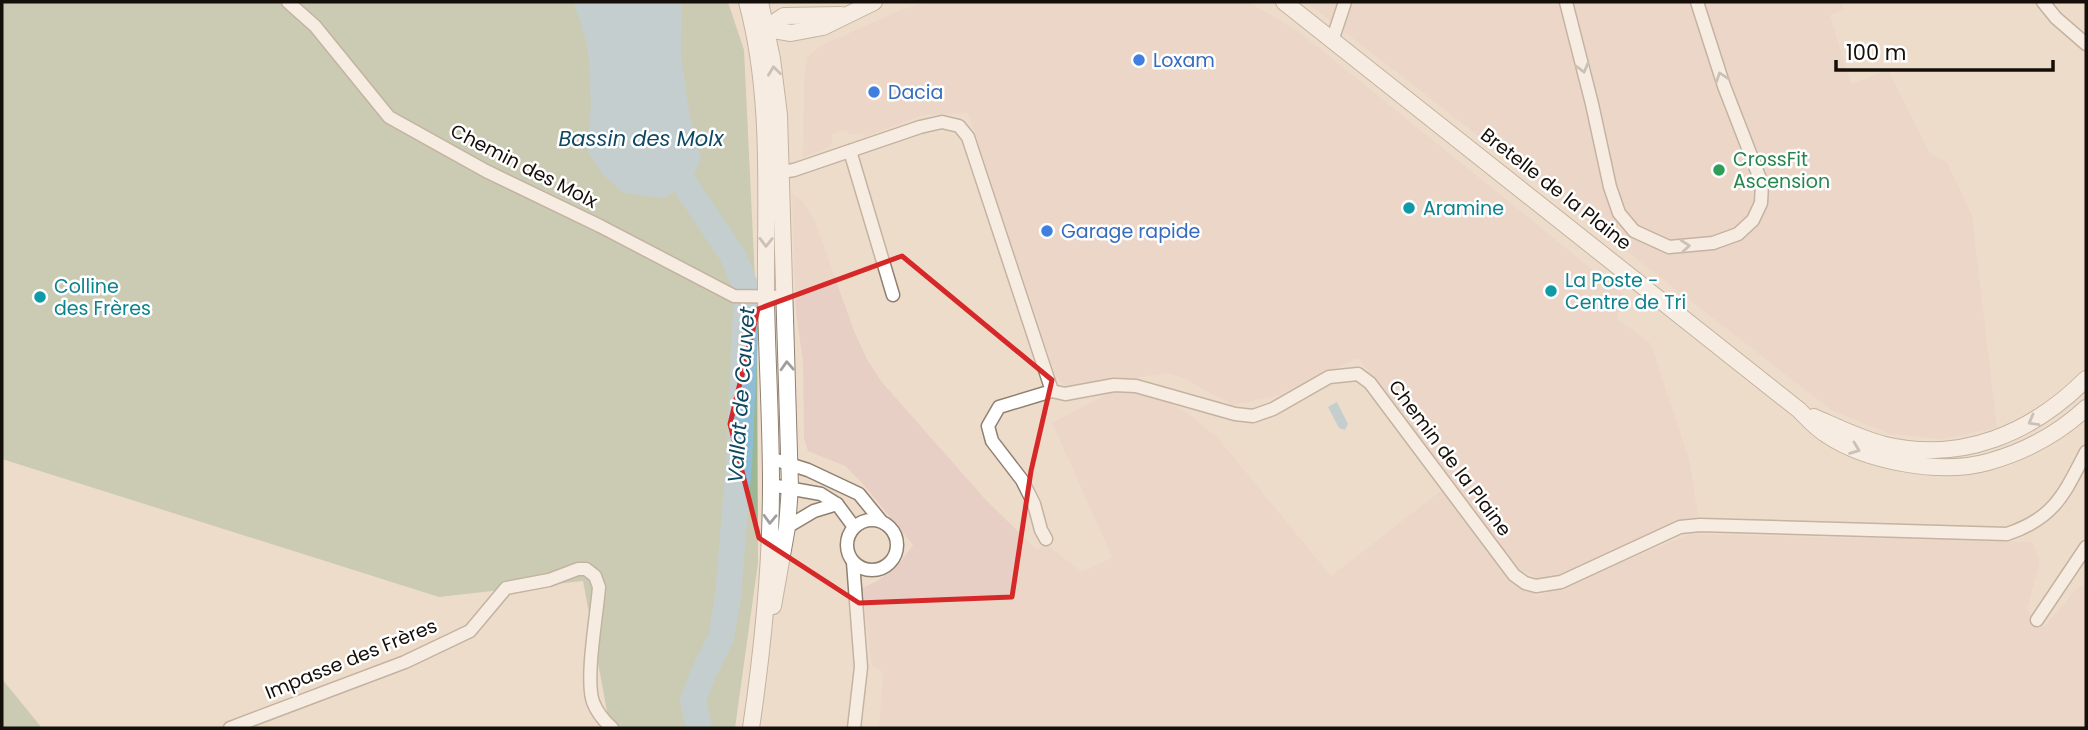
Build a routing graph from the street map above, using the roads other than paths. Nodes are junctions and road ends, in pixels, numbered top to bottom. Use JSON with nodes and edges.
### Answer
{"nodes":[{"id":1,"x":288,"y":2,"type":"edge"},
{"id":2,"x":747,"y":2,"type":"edge"},
{"id":3,"x":760,"y":2,"type":"edge"},
{"id":4,"x":874,"y":2,"type":"edge"},
{"id":5,"x":1345,"y":2,"type":"edge"},
{"id":6,"x":1566,"y":2,"type":"edge"},
{"id":7,"x":1697,"y":2,"type":"edge"},
{"id":8,"x":2043,"y":2,"type":"edge"},
{"id":9,"x":1294,"y":5,"type":"edge"},
{"id":10,"x":760,"y":28,"type":"junction"},
{"id":11,"x":1333,"y":38,"type":"junction"},
{"id":12,"x":2086,"y":44,"type":"edge"},
{"id":13,"x":850,"y":151,"type":"junction"},
{"id":14,"x":775,"y":173,"type":"junction"},
{"id":15,"x":893,"y":295,"type":"dead end"},
{"id":16,"x":754,"y":297,"type":"junction"},
{"id":17,"x":784,"y":297,"type":"junction"},
{"id":18,"x":2086,"y":379,"type":"edge"},
{"id":19,"x":1052,"y":391,"type":"junction"},
{"id":20,"x":2086,"y":408,"type":"edge"},
{"id":21,"x":1799,"y":410,"type":"junction"},
{"id":22,"x":2086,"y":452,"type":"edge"},
{"id":23,"x":770,"y":458,"type":"junction"},
{"id":24,"x":790,"y":463,"type":"junction"},
{"id":25,"x":771,"y":485,"type":"junction"},
{"id":26,"x":790,"y":487,"type":"junction"},
{"id":27,"x":837,"y":504,"type":"junction"},
{"id":28,"x":880,"y":521,"type":"junction"},
{"id":29,"x":787,"y":527,"type":"junction"},
{"id":30,"x":854,"y":527,"type":"junction"},
{"id":31,"x":1046,"y":539,"type":"dead end"},
{"id":32,"x":2086,"y":547,"type":"edge"},
{"id":33,"x":853,"y":562,"type":"junction"},
{"id":34,"x":2037,"y":620,"type":"dead end"},
{"id":35,"x":763,"y":645,"type":"junction"},
{"id":36,"x":230,"y":728,"type":"edge"},
{"id":37,"x":612,"y":728,"type":"edge"},
{"id":38,"x":751,"y":728,"type":"edge"},
{"id":39,"x":854,"y":728,"type":"edge"}],
"edges":[{"from":1,"to":16,"type":"street","name":"Chemin des Molx"},
{"from":2,"to":10,"type":"main road"},
{"from":3,"to":10,"type":"main road"},
{"from":4,"to":10,"type":"main road"},
{"from":5,"to":11,"type":"street"},
{"from":6,"to":7,"type":"street","one_way":true},
{"from":8,"to":12,"type":"street"},
{"from":9,"to":11,"type":"main road","name":"Bretelle de la Plaine"},
{"from":10,"to":14,"type":"main road"},
{"from":11,"to":21,"type":"main road","name":"Bretelle de la Plaine"},
{"from":13,"to":14,"type":"street"},
{"from":13,"to":15,"type":"street"},
{"from":13,"to":19,"type":"street"},
{"from":14,"to":16,"type":"main road","one_way":true},
{"from":14,"to":17,"type":"main road"},
{"from":16,"to":17,"type":"street","name":"Chemin des Molx"},
{"from":16,"to":23,"type":"main road"},
{"from":24,"to":17,"type":"main road","one_way":true},
{"from":18,"to":21,"type":"main road","name":"Bretelle de la Plaine","one_way":true},
{"from":19,"to":22,"type":"street","name":"Chemin de la Plaine"},
{"from":19,"to":31,"type":"street"},
{"from":21,"to":20,"type":"main road","name":"Bretelle de la Plaine","one_way":true},
{"from":23,"to":24,"type":"street"},
{"from":23,"to":25,"type":"main road"},
{"from":24,"to":26,"type":"main road"},
{"from":24,"to":28,"type":"street"},
{"from":25,"to":26,"type":"street"},
{"from":25,"to":35,"type":"main road","one_way":true},
{"from":26,"to":27,"type":"street"},
{"from":26,"to":29,"type":"main road"},
{"from":27,"to":29,"type":"street"},
{"from":27,"to":30,"type":"street"},
{"from":28,"to":30,"type":"street"},
{"from":28,"to":33,"type":"street"},
{"from":29,"to":35,"type":"main road"},
{"from":30,"to":33,"type":"street"},
{"from":32,"to":34,"type":"street"},
{"from":33,"to":39,"type":"street"},
{"from":35,"to":38,"type":"main road"},
{"from":36,"to":37,"type":"street","name":"Impasse des Frères"}]}
